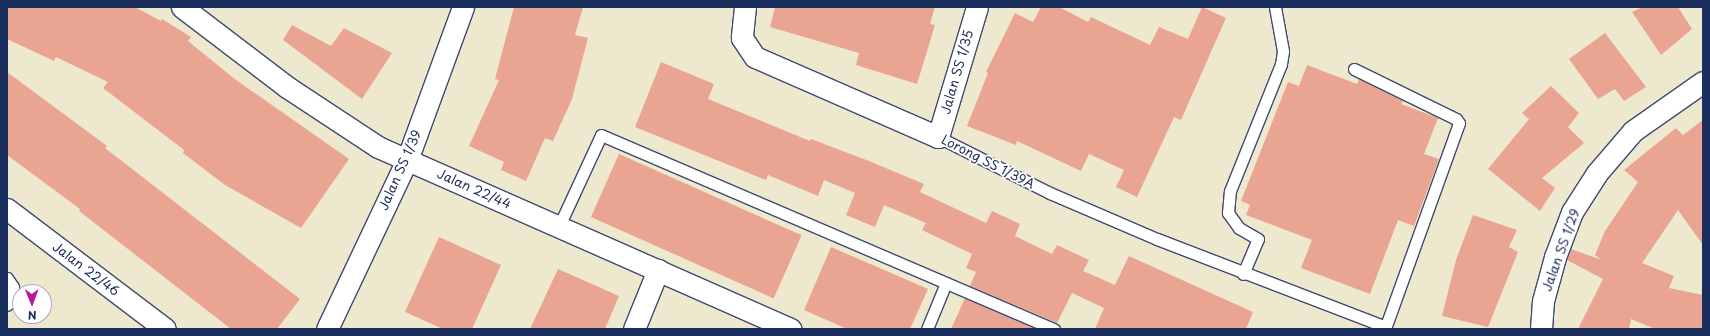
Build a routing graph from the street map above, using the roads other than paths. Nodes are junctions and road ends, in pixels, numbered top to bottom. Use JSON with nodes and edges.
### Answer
{"nodes":[{"id":1,"x":182,"y":7,"type":"edge"},
{"id":2,"x":463,"y":7,"type":"edge"},
{"id":3,"x":745,"y":7,"type":"edge"},
{"id":4,"x":977,"y":7,"type":"edge"},
{"id":5,"x":1275,"y":7,"type":"edge"},
{"id":6,"x":1354,"y":69,"type":"dead end"},
{"id":7,"x":1703,"y":82,"type":"edge"},
{"id":8,"x":938,"y":137,"type":"junction"},
{"id":9,"x":407,"y":160,"type":"junction"},
{"id":10,"x":7,"y":209,"type":"edge"},
{"id":11,"x":559,"y":226,"type":"junction"},
{"id":12,"x":658,"y":270,"type":"junction"},
{"id":13,"x":1243,"y":274,"type":"junction"},
{"id":14,"x":7,"y":278,"type":"edge"},
{"id":15,"x":946,"y":283,"type":"junction"},
{"id":16,"x":7,"y":306,"type":"edge"},
{"id":17,"x":1386,"y":328,"type":"edge"},
{"id":18,"x":164,"y":329,"type":"edge"},
{"id":19,"x":327,"y":329,"type":"edge"},
{"id":20,"x":634,"y":329,"type":"edge"},
{"id":21,"x":791,"y":329,"type":"edge"},
{"id":22,"x":927,"y":329,"type":"edge"},
{"id":23,"x":1054,"y":329,"type":"edge"},
{"id":24,"x":1541,"y":329,"type":"edge"}],
"edges":[{"from":1,"to":9,"type":"street","name":"Jalan 22/44"},
{"from":2,"to":9,"type":"street","name":"Jalan SS 1/39"},
{"from":3,"to":8,"type":"street","name":"Lorong SS 1/39A"},
{"from":4,"to":8,"type":"street","name":"Jalan SS 1/35"},
{"from":5,"to":13,"type":"lane"},
{"from":6,"to":17,"type":"lane"},
{"from":7,"to":24,"type":"street","name":"Jalan SS 1/29"},
{"from":8,"to":13,"type":"lane","name":"Lorong SS 1/39A"},
{"from":9,"to":11,"type":"street","name":"Jalan 22/44"},
{"from":9,"to":19,"type":"street","name":"Jalan SS 1/39"},
{"from":10,"to":18,"type":"street","name":"Jalan 22/46"},
{"from":11,"to":12,"type":"street","name":"Jalan 22/44"},
{"from":11,"to":15,"type":"lane"},
{"from":12,"to":20,"type":"street"},
{"from":12,"to":21,"type":"street","name":"Jalan 22/44"},
{"from":13,"to":17,"type":"lane","name":"Lorong SS 1/39A"},
{"from":14,"to":16,"type":"lane"},
{"from":15,"to":22,"type":"lane"},
{"from":15,"to":23,"type":"lane"}]}
